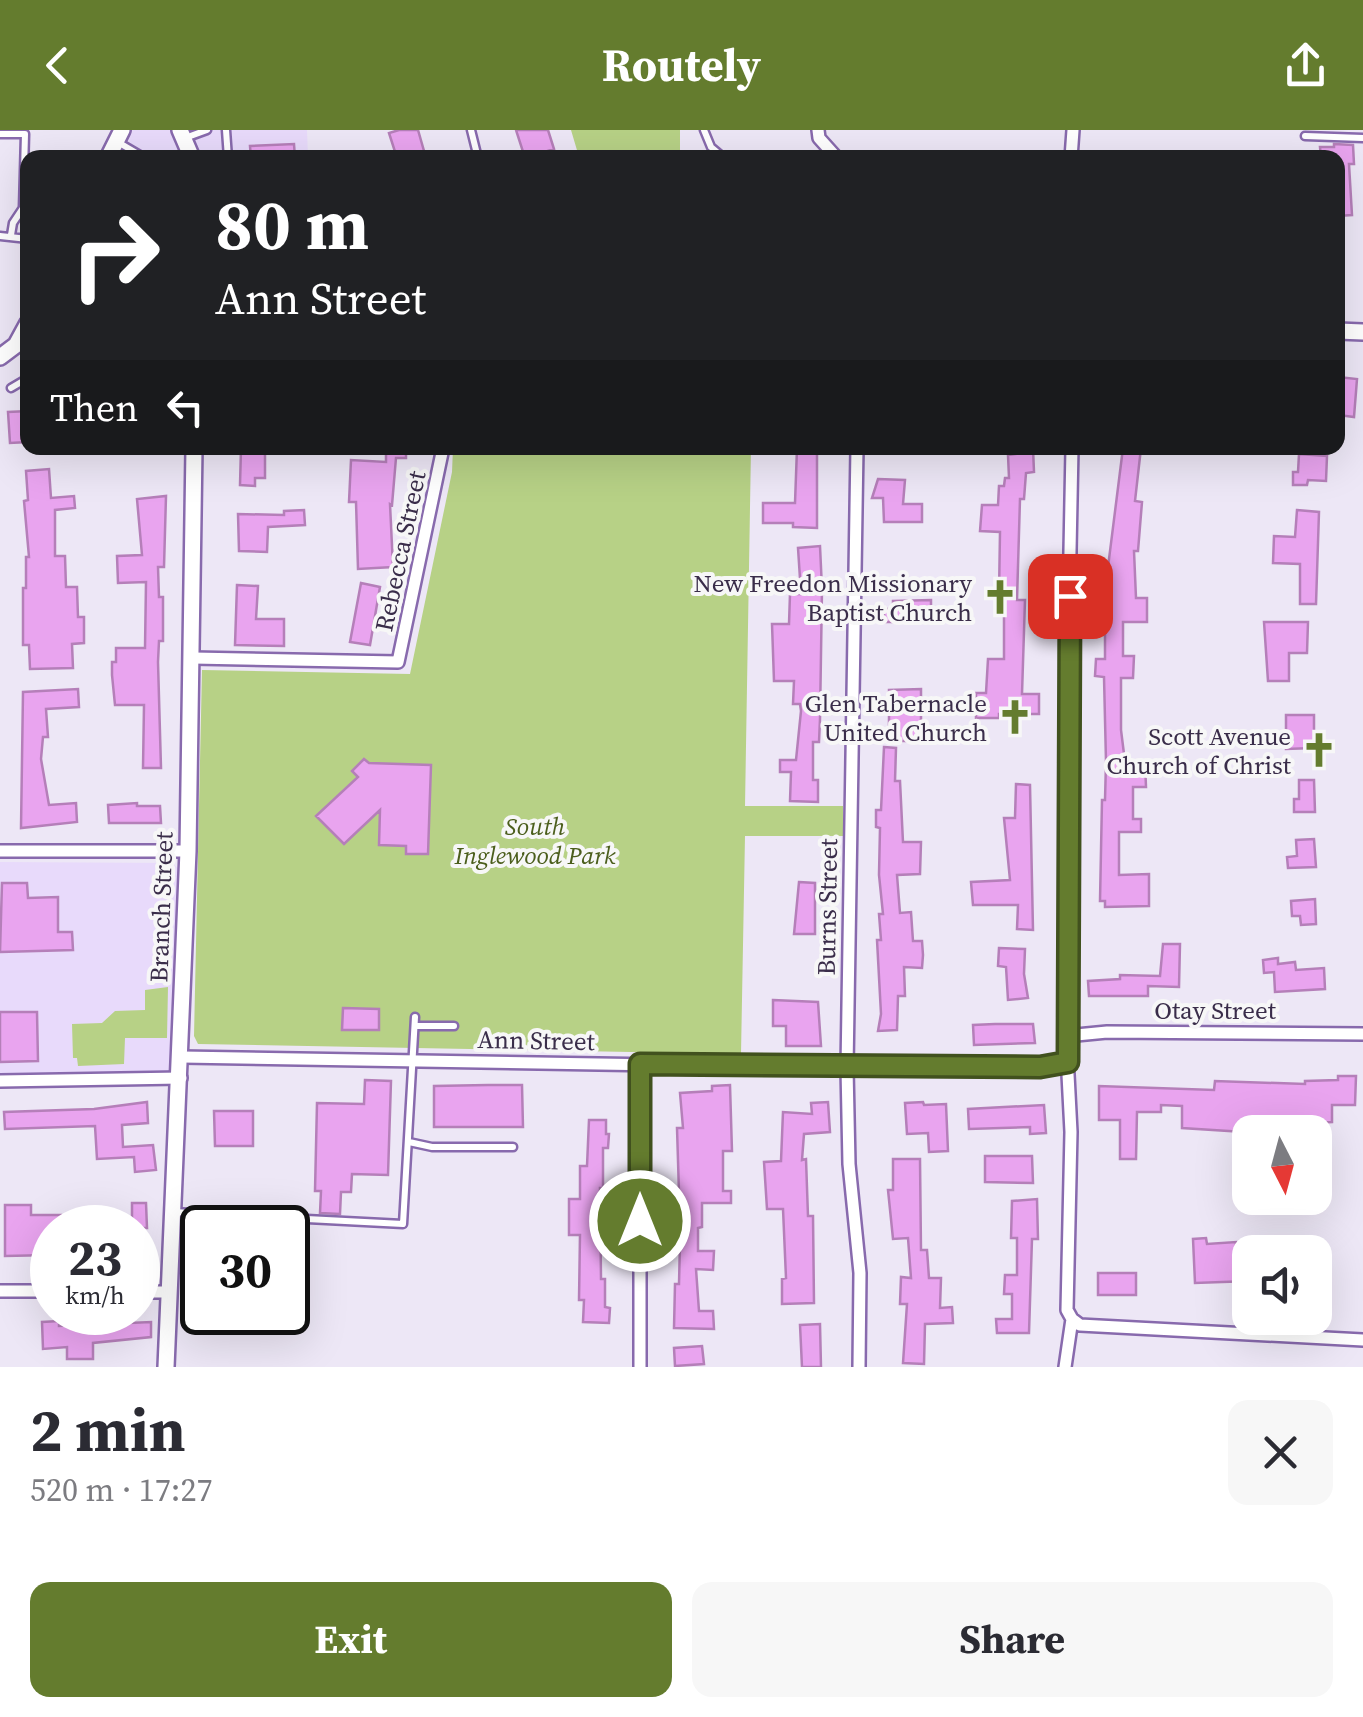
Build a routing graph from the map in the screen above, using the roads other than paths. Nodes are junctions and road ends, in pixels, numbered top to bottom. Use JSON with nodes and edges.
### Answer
{"nodes":[{"id":1,"x":207,"y":130,"type":"edge"},
{"id":2,"x":0,"y":134,"type":"edge"},
{"id":3,"x":182,"y":134,"type":"edge"},
{"id":4,"x":1304,"y":136,"type":"dead end"},
{"id":5,"x":1363,"y":138,"type":"edge"},
{"id":6,"x":25,"y":150,"type":"edge"},
{"id":7,"x":20,"y":212,"type":"edge"},
{"id":8,"x":0,"y":236,"type":"edge"},
{"id":9,"x":11,"y":236,"type":"junction"},
{"id":10,"x":20,"y":238,"type":"edge"},
{"id":11,"x":20,"y":383,"type":"edge"},
{"id":12,"x":12,"y":388,"type":"dead end"},
{"id":13,"x":194,"y":455,"type":"edge"},
{"id":14,"x":442,"y":455,"type":"edge"},
{"id":15,"x":857,"y":455,"type":"edge"},
{"id":16,"x":1072,"y":455,"type":"edge"},
{"id":17,"x":193,"y":658,"type":"junction"},
{"id":18,"x":188,"y":850,"type":"junction"},
{"id":19,"x":0,"y":851,"type":"edge"},
{"id":20,"x":454,"y":1026,"type":"dead end"},
{"id":21,"x":1363,"y":1034,"type":"edge"},
{"id":22,"x":1066,"y":1036,"type":"junction"},
{"id":23,"x":182,"y":1057,"type":"junction"},
{"id":24,"x":414,"y":1060,"type":"junction"},
{"id":25,"x":1068,"y":1062,"type":"junction"},
{"id":26,"x":640,"y":1064,"type":"junction"},
{"id":27,"x":846,"y":1068,"type":"junction"},
{"id":28,"x":181,"y":1078,"type":"junction"},
{"id":29,"x":0,"y":1081,"type":"edge"},
{"id":30,"x":408,"y":1142,"type":"junction"},
{"id":31,"x":513,"y":1147,"type":"dead end"},
{"id":32,"x":174,"y":1212,"type":"junction"},
{"id":33,"x":0,"y":1291,"type":"edge"},
{"id":34,"x":30,"y":1292,"type":"edge"},
{"id":35,"x":160,"y":1292,"type":"edge"},
{"id":36,"x":169,"y":1292,"type":"junction"},
{"id":37,"x":1072,"y":1319,"type":"junction"},
{"id":38,"x":1363,"y":1340,"type":"edge"},
{"id":39,"x":166,"y":1367,"type":"edge"},
{"id":40,"x":640,"y":1367,"type":"edge"},
{"id":41,"x":859,"y":1367,"type":"edge"},
{"id":42,"x":1066,"y":1367,"type":"edge"}],
"edges":[{"from":1,"to":3,"type":"lane"},
{"from":2,"to":6,"type":"lane"},
{"from":4,"to":5,"type":"lane"},
{"from":7,"to":9,"type":"lane"},
{"from":8,"to":9,"type":"lane"},
{"from":9,"to":10,"type":"lane"},
{"from":11,"to":12,"type":"lane"},
{"from":13,"to":17,"type":"street","name":"Branch Street"},
{"from":14,"to":17,"type":"street","name":"Rebecca Street"},
{"from":15,"to":27,"type":"street","name":"Burns Street"},
{"from":16,"to":22,"type":"street"},
{"from":17,"to":18,"type":"street","name":"Branch Street"},
{"from":18,"to":19,"type":"street"},
{"from":18,"to":23,"type":"street","name":"Branch Street"},
{"from":20,"to":24,"type":"lane"},
{"from":21,"to":22,"type":"street","name":"Otay Street"},
{"from":22,"to":25,"type":"street"},
{"from":23,"to":24,"type":"street","name":"Ann Street"},
{"from":23,"to":28,"type":"street","name":"Branch Street"},
{"from":24,"to":26,"type":"street","name":"Ann Street"},
{"from":24,"to":30,"type":"lane"},
{"from":25,"to":27,"type":"street","name":"Ann Street"},
{"from":25,"to":37,"type":"street"},
{"from":26,"to":27,"type":"street","name":"Ann Street"},
{"from":26,"to":40,"type":"street"},
{"from":27,"to":41,"type":"street","name":"Burns Street"},
{"from":28,"to":29,"type":"street"},
{"from":28,"to":32,"type":"street","name":"Branch Street"},
{"from":30,"to":31,"type":"lane"},
{"from":30,"to":32,"type":"lane"},
{"from":32,"to":36,"type":"street","name":"Branch Street"},
{"from":33,"to":34,"type":"street"},
{"from":35,"to":36,"type":"street"},
{"from":36,"to":39,"type":"street","name":"Branch Street"},
{"from":37,"to":38,"type":"street"},
{"from":37,"to":42,"type":"street"}]}
